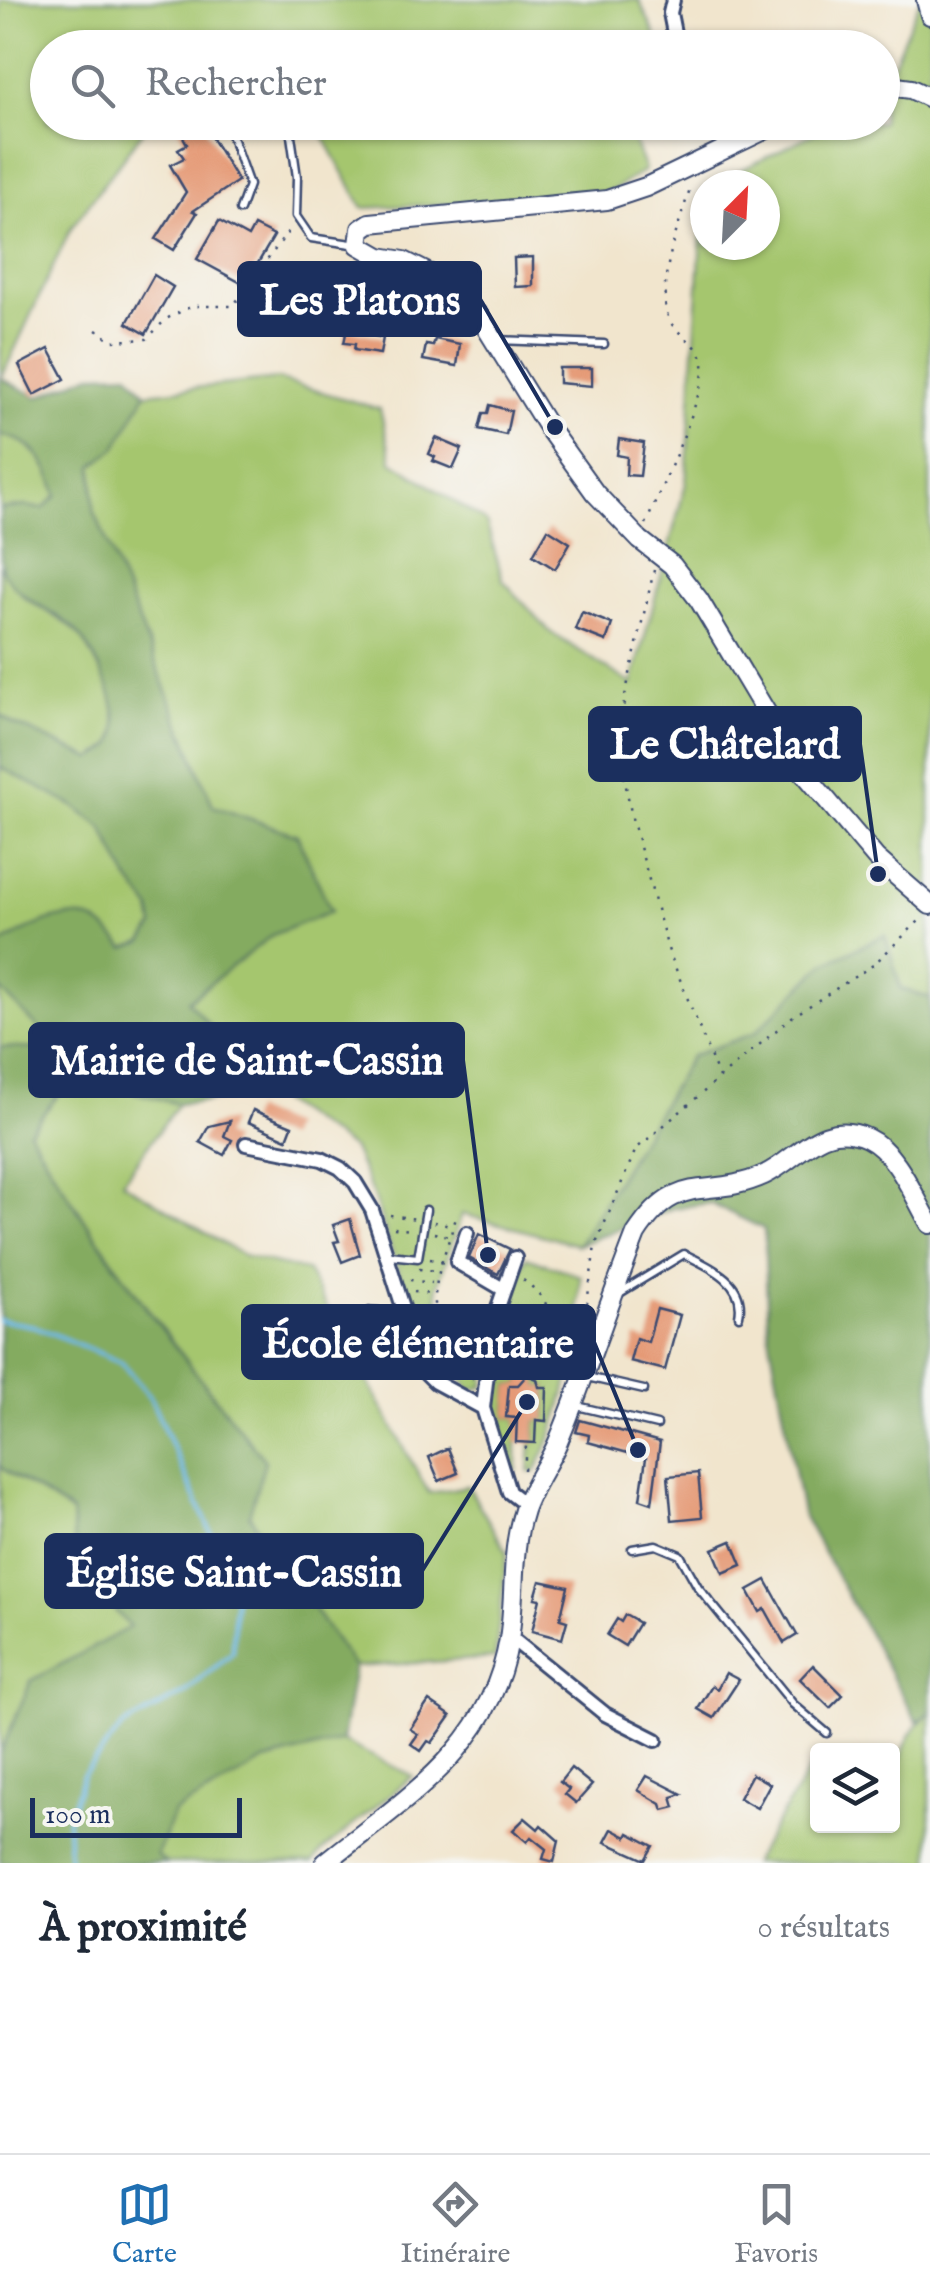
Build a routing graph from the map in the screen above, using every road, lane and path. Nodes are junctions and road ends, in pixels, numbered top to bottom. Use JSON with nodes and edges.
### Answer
{"nodes":[{"id":1,"x":673,"y":0,"type":"edge"},
{"id":2,"x":926,"y":0,"type":"edge"},
{"id":3,"x":930,"y":15,"type":"edge"},
{"id":4,"x":673,"y":30,"type":"edge"},
{"id":5,"x":900,"y":87,"type":"edge"},
{"id":6,"x":930,"y":98,"type":"edge"},
{"id":7,"x":233,"y":140,"type":"edge"},
{"id":8,"x":292,"y":140,"type":"edge"},
{"id":9,"x":723,"y":140,"type":"edge"},
{"id":10,"x":740,"y":140,"type":"edge"},
{"id":11,"x":726,"y":146,"type":"junction"},
{"id":12,"x":698,"y":160,"type":"junction"},
{"id":13,"x":240,"y":210,"type":"dead end"},
{"id":14,"x":298,"y":219,"type":"junction"},
{"id":15,"x":359,"y":245,"type":"junction"},
{"id":16,"x":476,"y":314,"type":"junction"},
{"id":17,"x":383,"y":326,"type":"dead end"},
{"id":18,"x":96,"y":330,"type":"dead end"},
{"id":19,"x":495,"y":340,"type":"junction"},
{"id":20,"x":604,"y":344,"type":"dead end"},
{"id":21,"x":640,"y":540,"type":"junction"},
{"id":22,"x":658,"y":554,"type":"junction"},
{"id":23,"x":926,"y":910,"type":"edge"},
{"id":24,"x":719,"y":1078,"type":"junction"},
{"id":25,"x":246,"y":1144,"type":"dead end"},
{"id":26,"x":426,"y":1210,"type":"dead end"},
{"id":27,"x":457,"y":1215,"type":"dead end"},
{"id":28,"x":930,"y":1224,"type":"edge"},
{"id":29,"x":467,"y":1233,"type":"dead end"},
{"id":30,"x":388,"y":1255,"type":"junction"},
{"id":31,"x":418,"y":1258,"type":"junction"},
{"id":32,"x":442,"y":1260,"type":"junction"},
{"id":33,"x":512,"y":1265,"type":"joint"},
{"id":34,"x":408,"y":1268,"type":"dead end"},
{"id":35,"x":439,"y":1271,"type":"junction"},
{"id":36,"x":409,"y":1280,"type":"dead end"},
{"id":37,"x":435,"y":1283,"type":"junction"},
{"id":38,"x":502,"y":1289,"type":"junction"},
{"id":39,"x":412,"y":1292,"type":"dead end"},
{"id":40,"x":434,"y":1294,"type":"junction"},
{"id":41,"x":612,"y":1296,"type":"junction"},
{"id":42,"x":437,"y":1314,"type":"junction"},
{"id":43,"x":739,"y":1316,"type":"dead end"},
{"id":44,"x":481,"y":1319,"type":"dead end"},
{"id":45,"x":441,"y":1331,"type":"junction"},
{"id":46,"x":479,"y":1335,"type":"dead end"},
{"id":47,"x":584,"y":1335,"type":"dead end"},
{"id":48,"x":558,"y":1340,"type":"junction"},
{"id":49,"x":455,"y":1350,"type":"junction"},
{"id":50,"x":477,"y":1353,"type":"dead end"},
{"id":51,"x":482,"y":1367,"type":"junction"},
{"id":52,"x":582,"y":1370,"type":"junction"},
{"id":53,"x":644,"y":1390,"type":"dead end"},
{"id":54,"x":571,"y":1404,"type":"junction"},
{"id":55,"x":483,"y":1408,"type":"junction"},
{"id":56,"x":658,"y":1425,"type":"dead end"},
{"id":57,"x":526,"y":1505,"type":"junction"},
{"id":58,"x":632,"y":1549,"type":"dead end"},
{"id":59,"x":510,"y":1637,"type":"junction"},
{"id":60,"x":827,"y":1732,"type":"dead end"},
{"id":61,"x":656,"y":1740,"type":"dead end"},
{"id":62,"x":325,"y":1863,"type":"edge"}],
"edges":[{"from":1,"to":4,"type":"street"},
{"from":2,"to":3,"type":"street"},
{"from":5,"to":6,"type":"street"},
{"from":7,"to":13,"type":"lane"},
{"from":8,"to":14,"type":"lane"},
{"from":9,"to":11,"type":"street"},
{"from":10,"to":11,"type":"street"},
{"from":11,"to":12,"type":"street"},
{"from":12,"to":15,"type":"street"},
{"from":12,"to":21,"type":"path"},
{"from":14,"to":15,"type":"lane"},
{"from":14,"to":18,"type":"path"},
{"from":15,"to":16,"type":"street"},
{"from":16,"to":17,"type":"lane"},
{"from":16,"to":19,"type":"street"},
{"from":19,"to":20,"type":"lane"},
{"from":19,"to":21,"type":"street"},
{"from":21,"to":22,"type":"street"},
{"from":22,"to":23,"type":"street"},
{"from":22,"to":24,"type":"path"},
{"from":23,"to":24,"type":"path"},
{"from":24,"to":47,"type":"path"},
{"from":25,"to":30,"type":"street"},
{"from":26,"to":31,"type":"lane"},
{"from":27,"to":32,"type":"path"},
{"from":28,"to":41,"type":"street"},
{"from":29,"to":38,"type":"street"},
{"from":30,"to":31,"type":"lane"},
{"from":30,"to":55,"type":"street"},
{"from":31,"to":32,"type":"path"},
{"from":32,"to":35,"type":"path"},
{"from":33,"to":38,"type":"street"},
{"from":33,"to":48,"type":"path"},
{"from":34,"to":35,"type":"path"},
{"from":35,"to":37,"type":"path"},
{"from":36,"to":37,"type":"path"},
{"from":37,"to":40,"type":"path"},
{"from":38,"to":51,"type":"street"},
{"from":39,"to":40,"type":"path"},
{"from":40,"to":42,"type":"path"},
{"from":41,"to":43,"type":"lane"},
{"from":41,"to":52,"type":"street"},
{"from":42,"to":44,"type":"path"},
{"from":42,"to":45,"type":"path"},
{"from":45,"to":46,"type":"path"},
{"from":45,"to":49,"type":"path"},
{"from":48,"to":51,"type":"path"},
{"from":48,"to":52,"type":"path"},
{"from":49,"to":50,"type":"path"},
{"from":49,"to":51,"type":"path"},
{"from":51,"to":55,"type":"street"},
{"from":52,"to":53,"type":"lane"},
{"from":52,"to":54,"type":"street"},
{"from":54,"to":56,"type":"lane"},
{"from":54,"to":57,"type":"street"},
{"from":55,"to":57,"type":"street"},
{"from":57,"to":59,"type":"street"},
{"from":58,"to":60,"type":"lane"},
{"from":59,"to":61,"type":"street"},
{"from":59,"to":62,"type":"street"}]}
